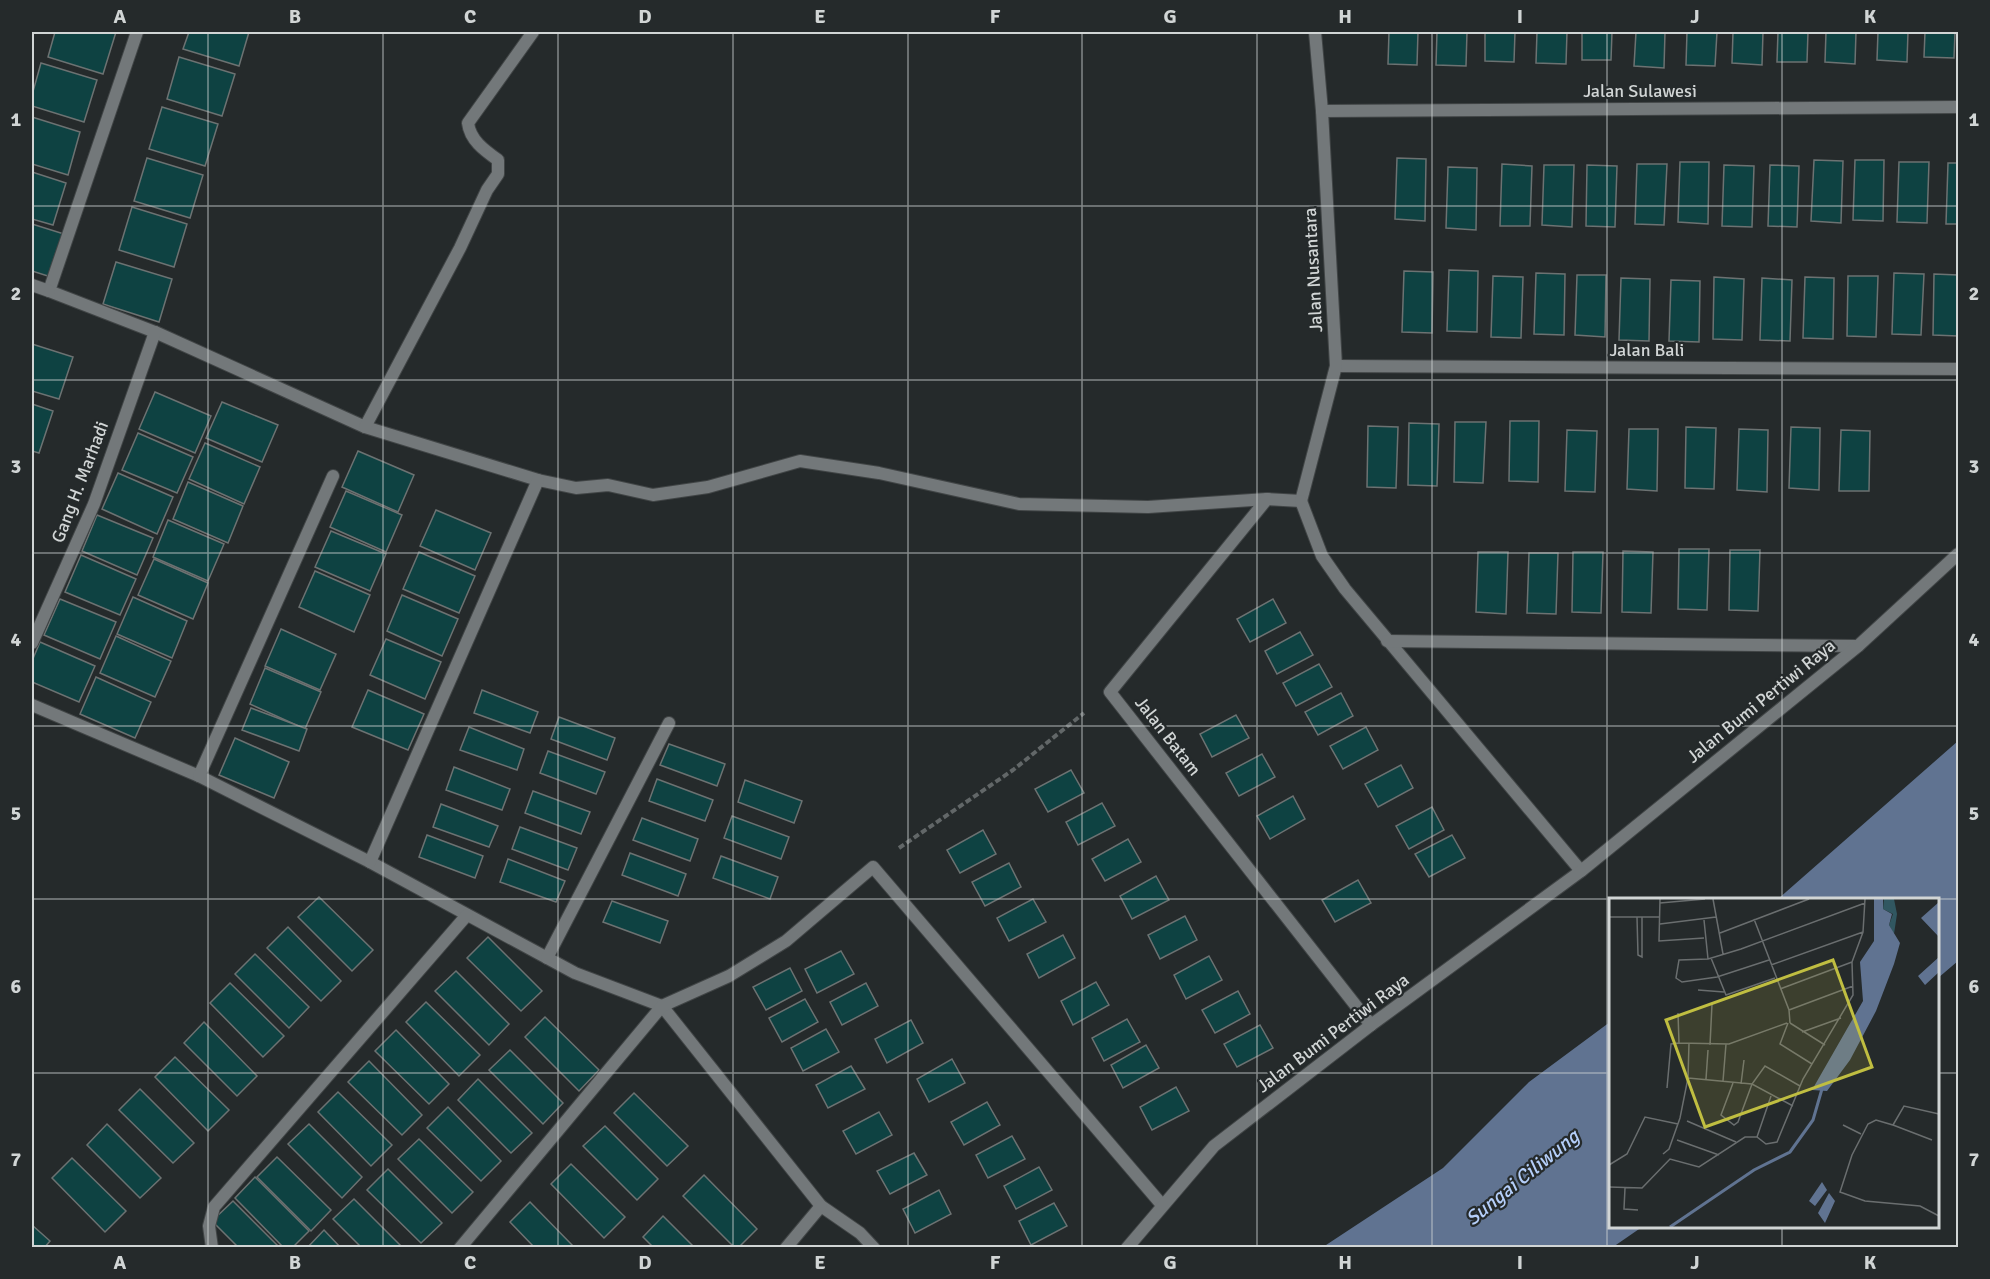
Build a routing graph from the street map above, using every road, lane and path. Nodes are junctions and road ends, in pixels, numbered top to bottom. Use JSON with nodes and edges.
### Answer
{"nodes":[{"id":1,"x":137,"y":32,"type":"edge"},
{"id":2,"x":533,"y":32,"type":"edge"},
{"id":3,"x":1315,"y":32,"type":"edge"},
{"id":4,"x":1959,"y":108,"type":"edge"},
{"id":5,"x":1322,"y":111,"type":"junction"},
{"id":6,"x":32,"y":285,"type":"edge"},
{"id":7,"x":49,"y":291,"type":"junction"},
{"id":8,"x":155,"y":332,"type":"junction"},
{"id":9,"x":1336,"y":366,"type":"junction"},
{"id":10,"x":1959,"y":369,"type":"edge"},
{"id":11,"x":365,"y":427,"type":"junction"},
{"id":12,"x":333,"y":476,"type":"dead end"},
{"id":13,"x":538,"y":480,"type":"junction"},
{"id":14,"x":1267,"y":499,"type":"junction"},
{"id":15,"x":1301,"y":501,"type":"junction"},
{"id":16,"x":1959,"y":554,"type":"edge"},
{"id":17,"x":1387,"y":641,"type":"junction"},
{"id":18,"x":32,"y":643,"type":"edge"},
{"id":19,"x":1858,"y":646,"type":"junction"},
{"id":20,"x":1110,"y":692,"type":"junction"},
{"id":21,"x":32,"y":705,"type":"edge"},
{"id":22,"x":669,"y":723,"type":"dead end"},
{"id":23,"x":199,"y":776,"type":"junction"},
{"id":24,"x":370,"y":862,"type":"junction"},
{"id":25,"x":873,"y":867,"type":"junction"},
{"id":26,"x":1581,"y":871,"type":"junction"},
{"id":27,"x":466,"y":915,"type":"junction"},
{"id":28,"x":547,"y":958,"type":"junction"},
{"id":29,"x":662,"y":1006,"type":"junction"},
{"id":30,"x":1371,"y":1025,"type":"junction"},
{"id":31,"x":1162,"y":1205,"type":"junction"},
{"id":32,"x":821,"y":1206,"type":"junction"},
{"id":33,"x":212,"y":1248,"type":"edge"},
{"id":34,"x":460,"y":1248,"type":"edge"},
{"id":35,"x":786,"y":1248,"type":"edge"},
{"id":36,"x":874,"y":1248,"type":"edge"},
{"id":37,"x":1127,"y":1248,"type":"edge"}],
"edges":[{"from":1,"to":7,"type":"street"},
{"from":2,"to":11,"type":"street"},
{"from":3,"to":5,"type":"street","name":"Jalan Nusantara"},
{"from":4,"to":5,"type":"street","name":"Jalan Sulawesi"},
{"from":5,"to":9,"type":"street","name":"Jalan Nusantara"},
{"from":6,"to":7,"type":"street"},
{"from":7,"to":8,"type":"street"},
{"from":8,"to":11,"type":"street"},
{"from":8,"to":18,"type":"street","name":"Gang H. Marhadi"},
{"from":9,"to":10,"type":"street","name":"Jalan Bali"},
{"from":9,"to":15,"type":"street","name":"Jalan Nusantara"},
{"from":11,"to":13,"type":"street"},
{"from":12,"to":23,"type":"street"},
{"from":13,"to":14,"type":"street"},
{"from":13,"to":24,"type":"street"},
{"from":14,"to":15,"type":"street"},
{"from":14,"to":20,"type":"street","name":"Jalan Batam"},
{"from":15,"to":17,"type":"street"},
{"from":16,"to":19,"type":"street","name":"Jalan Bumi Pertiwi Raya"},
{"from":17,"to":19,"type":"street"},
{"from":17,"to":26,"type":"street"},
{"from":19,"to":26,"type":"street","name":"Jalan Bumi Pertiwi Raya"},
{"from":20,"to":25,"type":"path"},
{"from":20,"to":30,"type":"street","name":"Jalan Batam"},
{"from":21,"to":23,"type":"street"},
{"from":22,"to":28,"type":"street"},
{"from":23,"to":24,"type":"street"},
{"from":24,"to":27,"type":"street"},
{"from":25,"to":29,"type":"street"},
{"from":25,"to":31,"type":"street"},
{"from":26,"to":30,"type":"street","name":"Jalan Bumi Pertiwi Raya"},
{"from":27,"to":28,"type":"street"},
{"from":27,"to":33,"type":"street"},
{"from":28,"to":29,"type":"street"},
{"from":29,"to":32,"type":"street"},
{"from":29,"to":34,"type":"street"},
{"from":30,"to":31,"type":"street","name":"Jalan Bumi Pertiwi Raya"},
{"from":31,"to":37,"type":"street","name":"Jalan Bumi Pertiwi Raya"},
{"from":32,"to":35,"type":"street"},
{"from":32,"to":36,"type":"street"}]}
